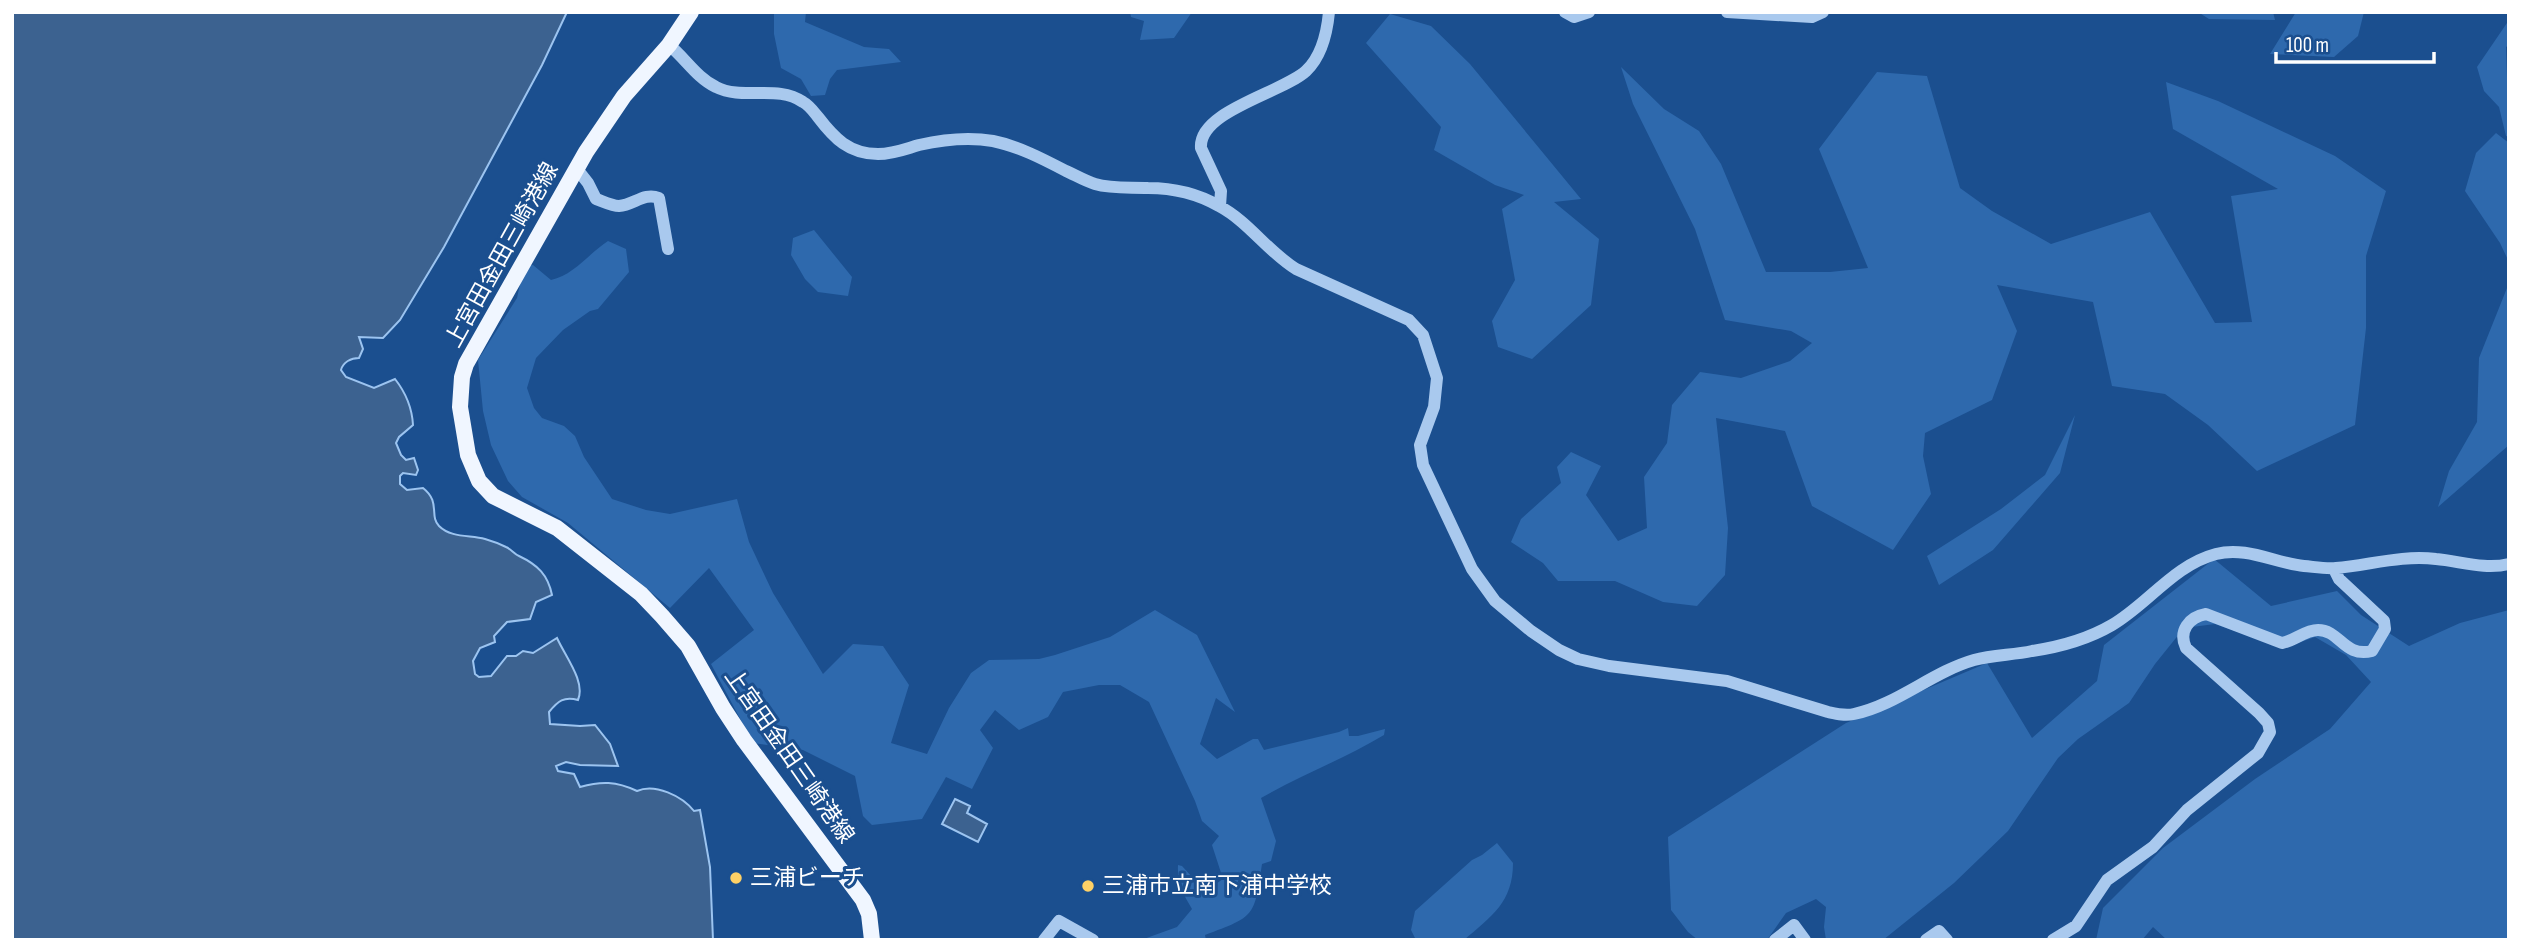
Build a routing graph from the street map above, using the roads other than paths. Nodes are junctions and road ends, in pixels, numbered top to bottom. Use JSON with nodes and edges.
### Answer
{"nodes":[{"id":1,"x":691,"y":12,"type":"edge"},
{"id":2,"x":1329,"y":12,"type":"edge"},
{"id":3,"x":1565,"y":12,"type":"edge"},
{"id":4,"x":1589,"y":12,"type":"edge"},
{"id":5,"x":1727,"y":12,"type":"edge"},
{"id":6,"x":1823,"y":12,"type":"edge"},
{"id":7,"x":669,"y":45,"type":"junction"},
{"id":8,"x":577,"y":169,"type":"junction"},
{"id":9,"x":1220,"y":206,"type":"junction"},
{"id":10,"x":668,"y":249,"type":"dead end"},
{"id":11,"x":2509,"y":564,"type":"edge"},
{"id":12,"x":2334,"y":569,"type":"junction"},
{"id":13,"x":872,"y":940,"type":"edge"},
{"id":14,"x":1044,"y":940,"type":"edge"},
{"id":15,"x":1093,"y":940,"type":"edge"},
{"id":16,"x":1774,"y":940,"type":"edge"},
{"id":17,"x":1805,"y":940,"type":"edge"},
{"id":18,"x":1926,"y":940,"type":"edge"},
{"id":19,"x":1947,"y":940,"type":"edge"},
{"id":20,"x":2053,"y":940,"type":"edge"}],
"edges":[{"from":1,"to":7,"type":"main road","name":"上宮田金田三崎港線"},
{"from":2,"to":9,"type":"street"},
{"from":3,"to":4,"type":"street"},
{"from":5,"to":6,"type":"street"},
{"from":7,"to":8,"type":"main road","name":"上宮田金田三崎港線"},
{"from":7,"to":9,"type":"street"},
{"from":8,"to":10,"type":"street"},
{"from":8,"to":13,"type":"main road","name":"上宮田金田三崎港線"},
{"from":9,"to":12,"type":"street"},
{"from":11,"to":12,"type":"street"},
{"from":12,"to":20,"type":"street"},
{"from":14,"to":15,"type":"street"},
{"from":16,"to":17,"type":"street"},
{"from":18,"to":19,"type":"street"}]}
